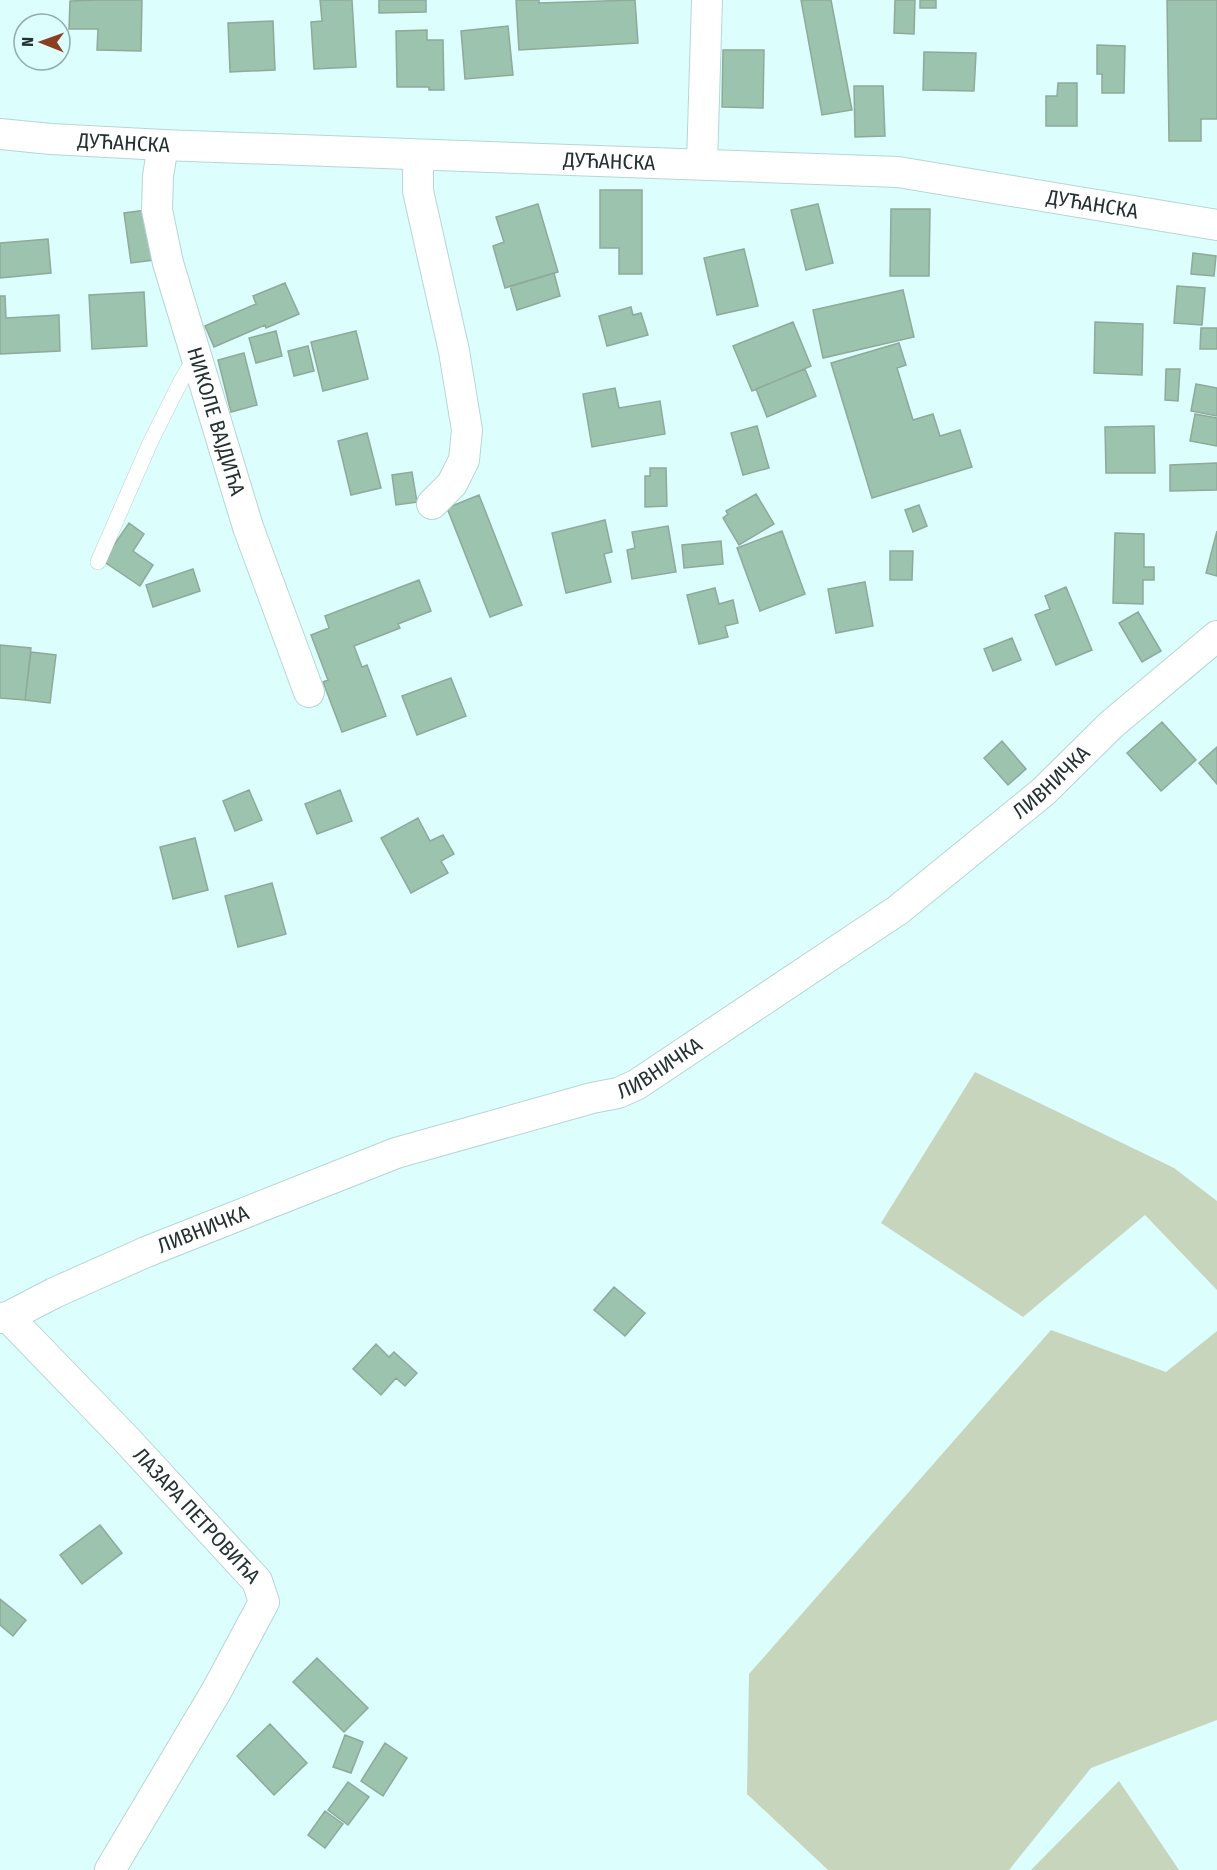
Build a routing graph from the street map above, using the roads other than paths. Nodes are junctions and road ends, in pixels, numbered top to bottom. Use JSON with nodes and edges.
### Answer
{"nodes":[{"id":1,"x":707,"y":0,"type":"edge"},
{"id":2,"x":0,"y":134,"type":"edge"},
{"id":3,"x":163,"y":145,"type":"junction"},
{"id":4,"x":418,"y":155,"type":"junction"},
{"id":5,"x":702,"y":164,"type":"junction"},
{"id":6,"x":1217,"y":225,"type":"edge"},
{"id":7,"x":198,"y":361,"type":"junction"},
{"id":8,"x":432,"y":504,"type":"dead end"},
{"id":9,"x":98,"y":562,"type":"dead end"},
{"id":10,"x":1217,"y":636,"type":"edge"},
{"id":11,"x":309,"y":692,"type":"dead end"},
{"id":12,"x":4,"y":1318,"type":"edge"},
{"id":13,"x":110,"y":1870,"type":"edge"}],
"edges":[{"from":1,"to":5,"type":"street"},
{"from":2,"to":3,"type":"street","name":"ДУЋАНСКА"},
{"from":3,"to":4,"type":"street","name":"ДУЋАНСКА"},
{"from":3,"to":7,"type":"street","name":"НИКОЛЕ ВАЈДИЋА"},
{"from":4,"to":5,"type":"street","name":"ДУЋАНСКА"},
{"from":4,"to":8,"type":"street"},
{"from":5,"to":6,"type":"street","name":"ДУЋАНСКА"},
{"from":7,"to":9,"type":"lane"},
{"from":7,"to":11,"type":"street","name":"НИКОЛЕ ВАЈДИЋА"},
{"from":10,"to":12,"type":"street","name":"ЛИВНИЧКА"},
{"from":12,"to":13,"type":"street","name":"ЛАЗАРА ПЕТРОВИЋА"}]}
